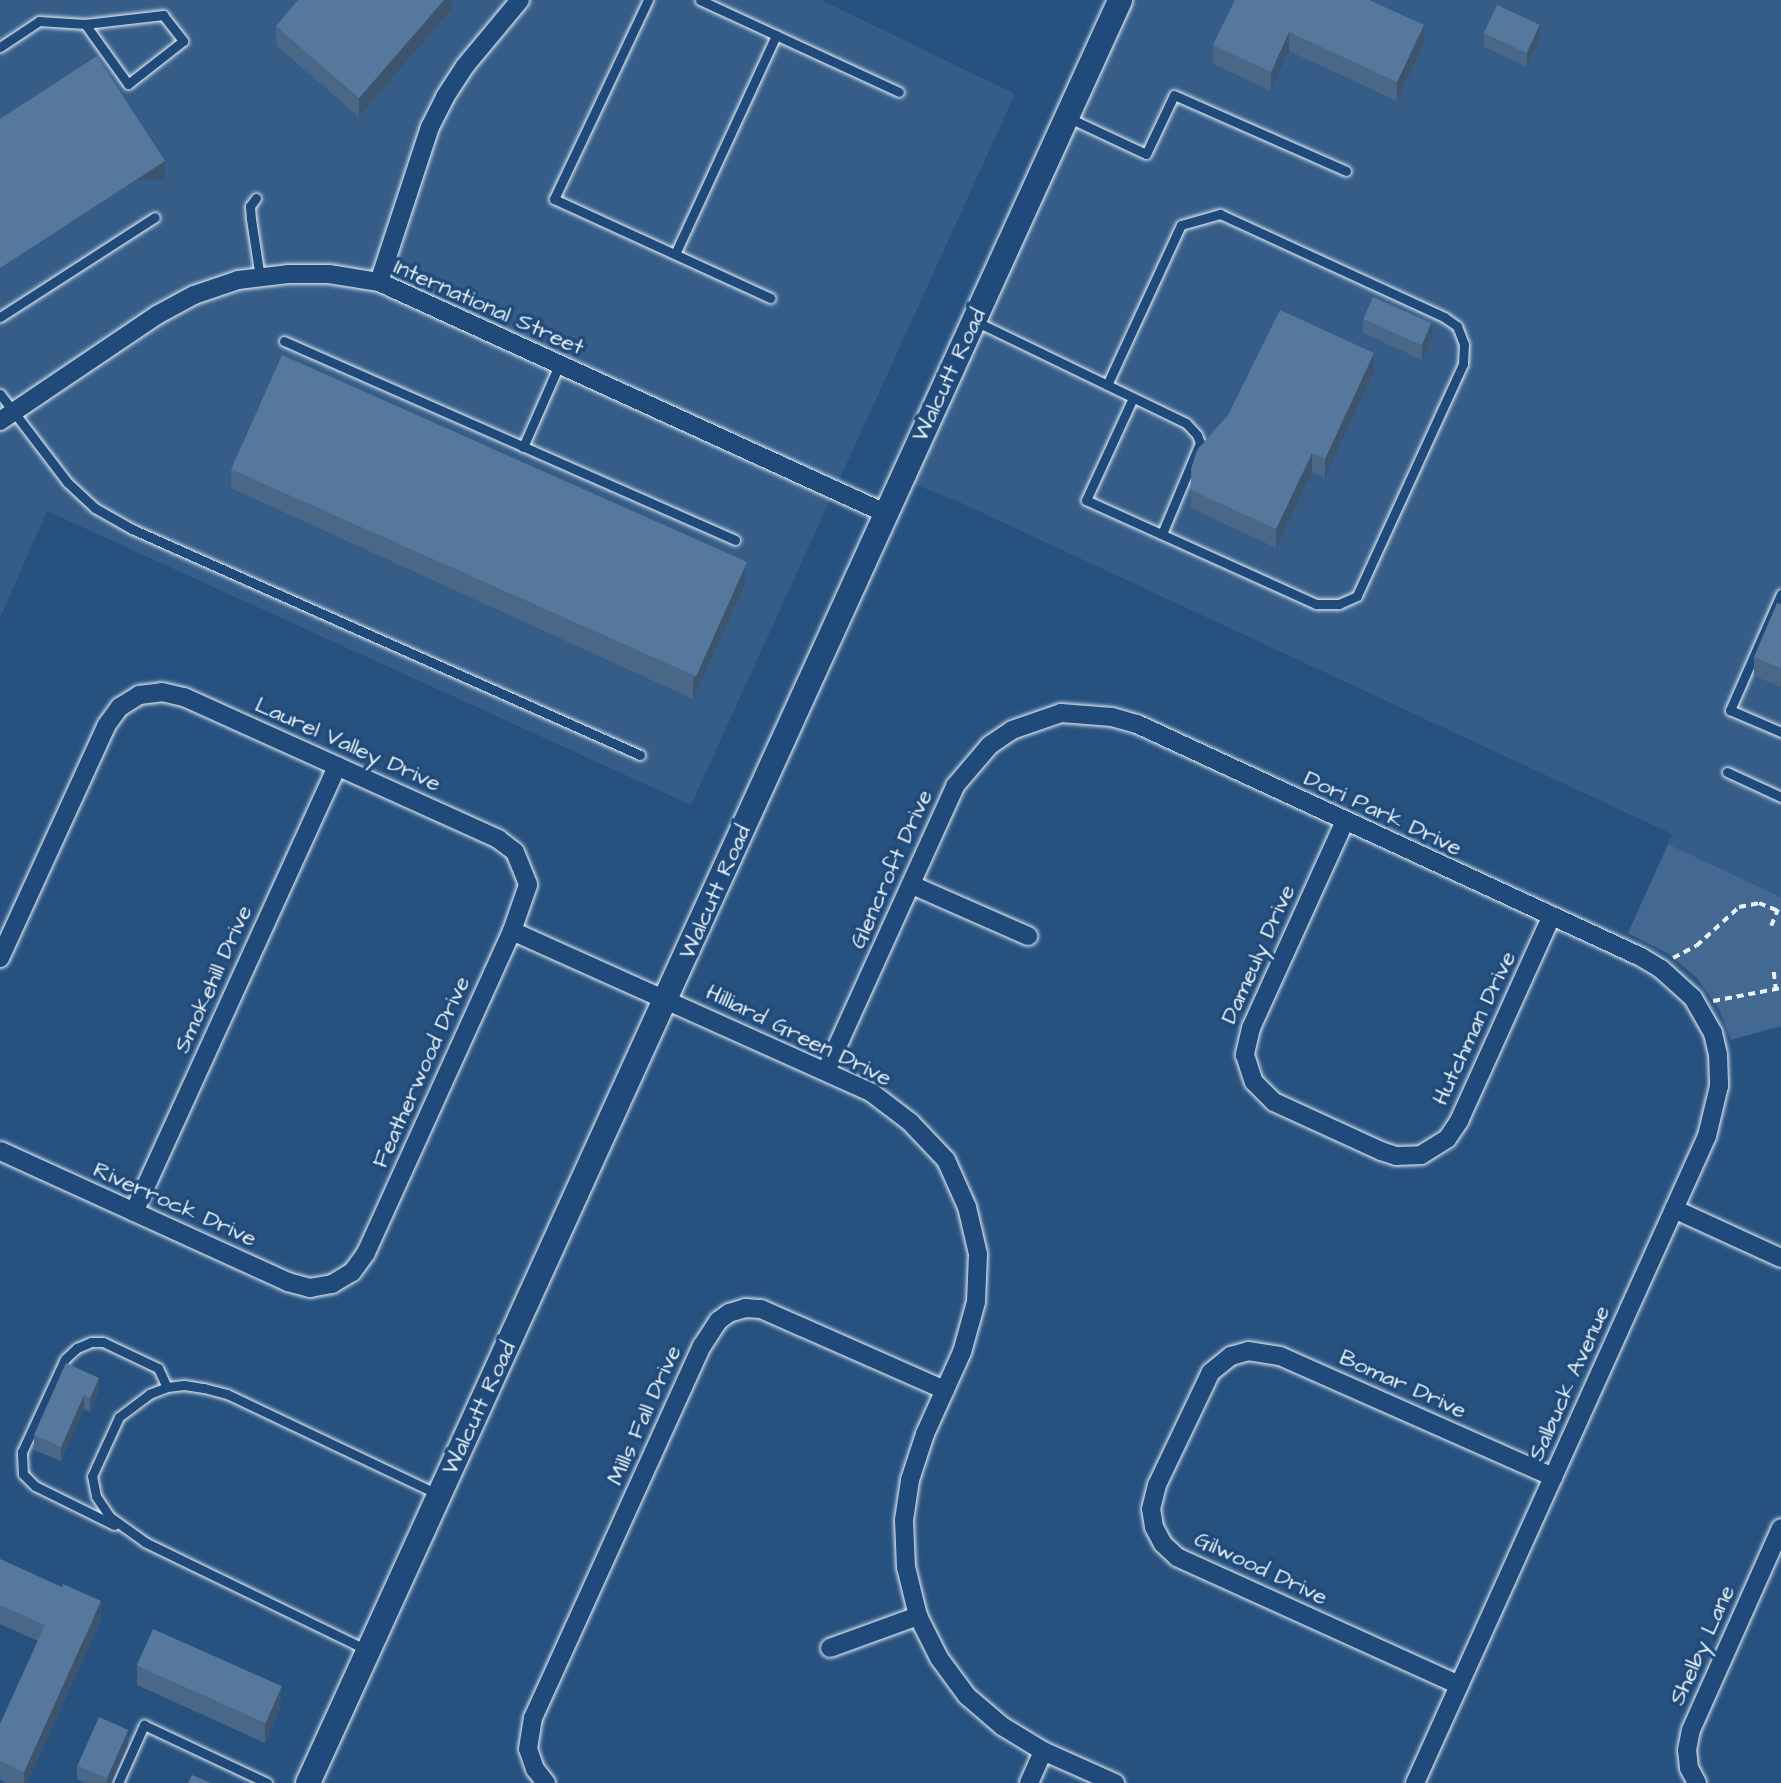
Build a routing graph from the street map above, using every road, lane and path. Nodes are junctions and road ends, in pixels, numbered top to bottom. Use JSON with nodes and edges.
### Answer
{"nodes":[{"id":1,"x":520,"y":0,"type":"edge"},
{"id":2,"x":648,"y":0,"type":"edge"},
{"id":3,"x":700,"y":0,"type":"edge"},
{"id":4,"x":1120,"y":0,"type":"edge"},
{"id":5,"x":85,"y":24,"type":"junction"},
{"id":6,"x":776,"y":35,"type":"junction"},
{"id":7,"x":0,"y":47,"type":"edge"},
{"id":8,"x":899,"y":92,"type":"dead end"},
{"id":9,"x":1067,"y":116,"type":"junction"},
{"id":10,"x":1346,"y":171,"type":"dead end"},
{"id":11,"x":256,"y":198,"type":"dead end"},
{"id":12,"x":155,"y":217,"type":"dead end"},
{"id":13,"x":675,"y":254,"type":"junction"},
{"id":14,"x":260,"y":278,"type":"junction"},
{"id":15,"x":379,"y":282,"type":"junction"},
{"id":16,"x":770,"y":298,"type":"dead end"},
{"id":17,"x":0,"y":317,"type":"edge"},
{"id":18,"x":974,"y":321,"type":"junction"},
{"id":19,"x":284,"y":341,"type":"dead end"},
{"id":20,"x":559,"y":365,"type":"junction"},
{"id":21,"x":1107,"y":385,"type":"junction"},
{"id":22,"x":0,"y":394,"type":"edge"},
{"id":23,"x":1133,"y":397,"type":"junction"},
{"id":24,"x":6,"y":417,"type":"edge"},
{"id":25,"x":523,"y":447,"type":"junction"},
{"id":26,"x":885,"y":513,"type":"junction"},
{"id":27,"x":1162,"y":534,"type":"junction"},
{"id":28,"x":735,"y":540,"type":"dead end"},
{"id":29,"x":1781,"y":594,"type":"edge"},
{"id":30,"x":1037,"y":719,"type":"joint"},
{"id":31,"x":1781,"y":732,"type":"edge"},
{"id":32,"x":640,"y":755,"type":"dead end"},
{"id":33,"x":337,"y":766,"type":"junction"},
{"id":34,"x":1727,"y":772,"type":"dead end"},
{"id":35,"x":1781,"y":797,"type":"edge"},
{"id":36,"x":1344,"y":822,"type":"junction"},
{"id":37,"x":523,"y":867,"type":"joint"},
{"id":38,"x":912,"y":885,"type":"junction"},
{"id":39,"x":1779,"y":911,"type":"edge"},
{"id":40,"x":1551,"y":916,"type":"junction"},
{"id":41,"x":1771,"y":926,"type":"dead end"},
{"id":42,"x":512,"y":931,"type":"junction"},
{"id":43,"x":1028,"y":936,"type":"dead end"},
{"id":44,"x":0,"y":958,"type":"edge"},
{"id":45,"x":1673,"y":958,"type":"dead end"},
{"id":46,"x":1774,"y":972,"type":"dead end"},
{"id":47,"x":1778,"y":988,"type":"edge"},
{"id":48,"x":666,"y":998,"type":"junction"},
{"id":49,"x":1693,"y":998,"type":"joint"},
{"id":50,"x":1713,"y":1001,"type":"dead end"},
{"id":51,"x":826,"y":1071,"type":"junction"},
{"id":52,"x":0,"y":1151,"type":"edge"},
{"id":53,"x":1430,"y":1152,"type":"joint"},
{"id":54,"x":1674,"y":1209,"type":"junction"},
{"id":55,"x":134,"y":1212,"type":"junction"},
{"id":56,"x":1781,"y":1258,"type":"edge"},
{"id":57,"x":332,"y":1284,"type":"joint"},
{"id":58,"x":1231,"y":1356,"type":"joint"},
{"id":59,"x":167,"y":1387,"type":"junction"},
{"id":60,"x":945,"y":1390,"type":"junction"},
{"id":61,"x":1553,"y":1477,"type":"junction"},
{"id":62,"x":440,"y":1495,"type":"junction"},
{"id":63,"x":1781,"y":1528,"type":"edge"},
{"id":64,"x":125,"y":1530,"type":"junction"},
{"id":65,"x":918,"y":1616,"type":"junction"},
{"id":66,"x":830,"y":1648,"type":"dead end"},
{"id":67,"x":368,"y":1651,"type":"junction"},
{"id":68,"x":1459,"y":1685,"type":"junction"},
{"id":69,"x":1044,"y":1751,"type":"junction"},
{"id":70,"x":118,"y":1783,"type":"edge"},
{"id":71,"x":267,"y":1783,"type":"edge"},
{"id":72,"x":308,"y":1783,"type":"edge"},
{"id":73,"x":545,"y":1783,"type":"edge"},
{"id":74,"x":1029,"y":1783,"type":"edge"},
{"id":75,"x":1115,"y":1783,"type":"edge"},
{"id":76,"x":1415,"y":1783,"type":"edge"},
{"id":77,"x":1697,"y":1783,"type":"edge"}],
"edges":[{"from":1,"to":15,"type":"street"},
{"from":2,"to":13,"type":"lane"},
{"from":3,"to":6,"type":"lane"},
{"from":4,"to":9,"type":"street","name":"Walcutt Road"},
{"from":5,"to":5,"type":"lane"},
{"from":5,"to":7,"type":"lane"},
{"from":6,"to":8,"type":"lane"},
{"from":6,"to":13,"type":"lane"},
{"from":9,"to":10,"type":"lane"},
{"from":9,"to":18,"type":"street","name":"Walcutt Road"},
{"from":11,"to":14,"type":"lane"},
{"from":12,"to":17,"type":"lane"},
{"from":13,"to":16,"type":"lane"},
{"from":14,"to":15,"type":"street","name":"International Street"},
{"from":14,"to":24,"type":"street","name":"International Street"},
{"from":15,"to":20,"type":"street","name":"International Street"},
{"from":18,"to":21,"type":"lane"},
{"from":18,"to":26,"type":"street","name":"Walcutt Road"},
{"from":19,"to":25,"type":"lane"},
{"from":20,"to":25,"type":"lane"},
{"from":20,"to":26,"type":"street","name":"International Street"},
{"from":21,"to":23,"type":"lane"},
{"from":21,"to":27,"type":"lane"},
{"from":22,"to":24,"type":"lane"},
{"from":23,"to":27,"type":"lane"},
{"from":23,"to":27,"type":"lane"},
{"from":24,"to":32,"type":"lane"},
{"from":25,"to":28,"type":"lane"},
{"from":26,"to":48,"type":"street","name":"Walcutt Road"},
{"from":29,"to":31,"type":"lane"},
{"from":30,"to":36,"type":"street","name":"Dori Park Drive"},
{"from":30,"to":38,"type":"street","name":"Glencroft Drive"},
{"from":33,"to":37,"type":"street","name":"Laurel Valley Drive"},
{"from":33,"to":44,"type":"street","name":"Laurel Valley Drive"},
{"from":33,"to":55,"type":"street","name":"Smokehill Drive"},
{"from":34,"to":35,"type":"lane"},
{"from":36,"to":40,"type":"street","name":"Dori Park Drive"},
{"from":36,"to":53,"type":"street","name":"Dameuly Drive"},
{"from":37,"to":42,"type":"street","name":"Featherwood Drive"},
{"from":38,"to":43,"type":"street"},
{"from":38,"to":51,"type":"street","name":"Glencroft Drive"},
{"from":39,"to":41,"type":"path"},
{"from":39,"to":45,"type":"path"},
{"from":40,"to":49,"type":"street","name":"Dori Park Drive"},
{"from":40,"to":53,"type":"street","name":"Hutchman Drive"},
{"from":42,"to":48,"type":"street","name":"Hilliard Green Drive"},
{"from":42,"to":57,"type":"street","name":"Featherwood Drive"},
{"from":46,"to":47,"type":"path"},
{"from":47,"to":50,"type":"path"},
{"from":48,"to":51,"type":"street","name":"Hilliard Green Drive"},
{"from":48,"to":62,"type":"street","name":"Walcutt Road"},
{"from":49,"to":54,"type":"street","name":"Salbuck Avenue"},
{"from":51,"to":60,"type":"street","name":"Hilliard Green Drive"},
{"from":52,"to":55,"type":"street","name":"Riverrock Drive"},
{"from":54,"to":56,"type":"street"},
{"from":54,"to":61,"type":"street","name":"Salbuck Avenue"},
{"from":55,"to":57,"type":"street","name":"Riverrock Drive"},
{"from":58,"to":61,"type":"street","name":"Bomar Drive"},
{"from":58,"to":68,"type":"street","name":"Gilwood Drive"},
{"from":59,"to":62,"type":"lane"},
{"from":59,"to":64,"type":"lane"},
{"from":59,"to":64,"type":"lane"},
{"from":60,"to":65,"type":"street","name":"Hilliard Green Drive"},
{"from":60,"to":73,"type":"street","name":"Mills Fall Drive"},
{"from":61,"to":68,"type":"street","name":"Salbuck Avenue"},
{"from":62,"to":67,"type":"street","name":"Walcutt Road"},
{"from":63,"to":77,"type":"street","name":"Shelby Lane"},
{"from":64,"to":67,"type":"lane"},
{"from":65,"to":66,"type":"street"},
{"from":65,"to":69,"type":"street","name":"Hilliard Green Drive"},
{"from":67,"to":72,"type":"street","name":"Walcutt Road"},
{"from":68,"to":76,"type":"street","name":"Salbuck Avenue"},
{"from":69,"to":74,"type":"street"},
{"from":69,"to":75,"type":"street","name":"Hilliard Green Drive"},
{"from":70,"to":71,"type":"lane"}]}
